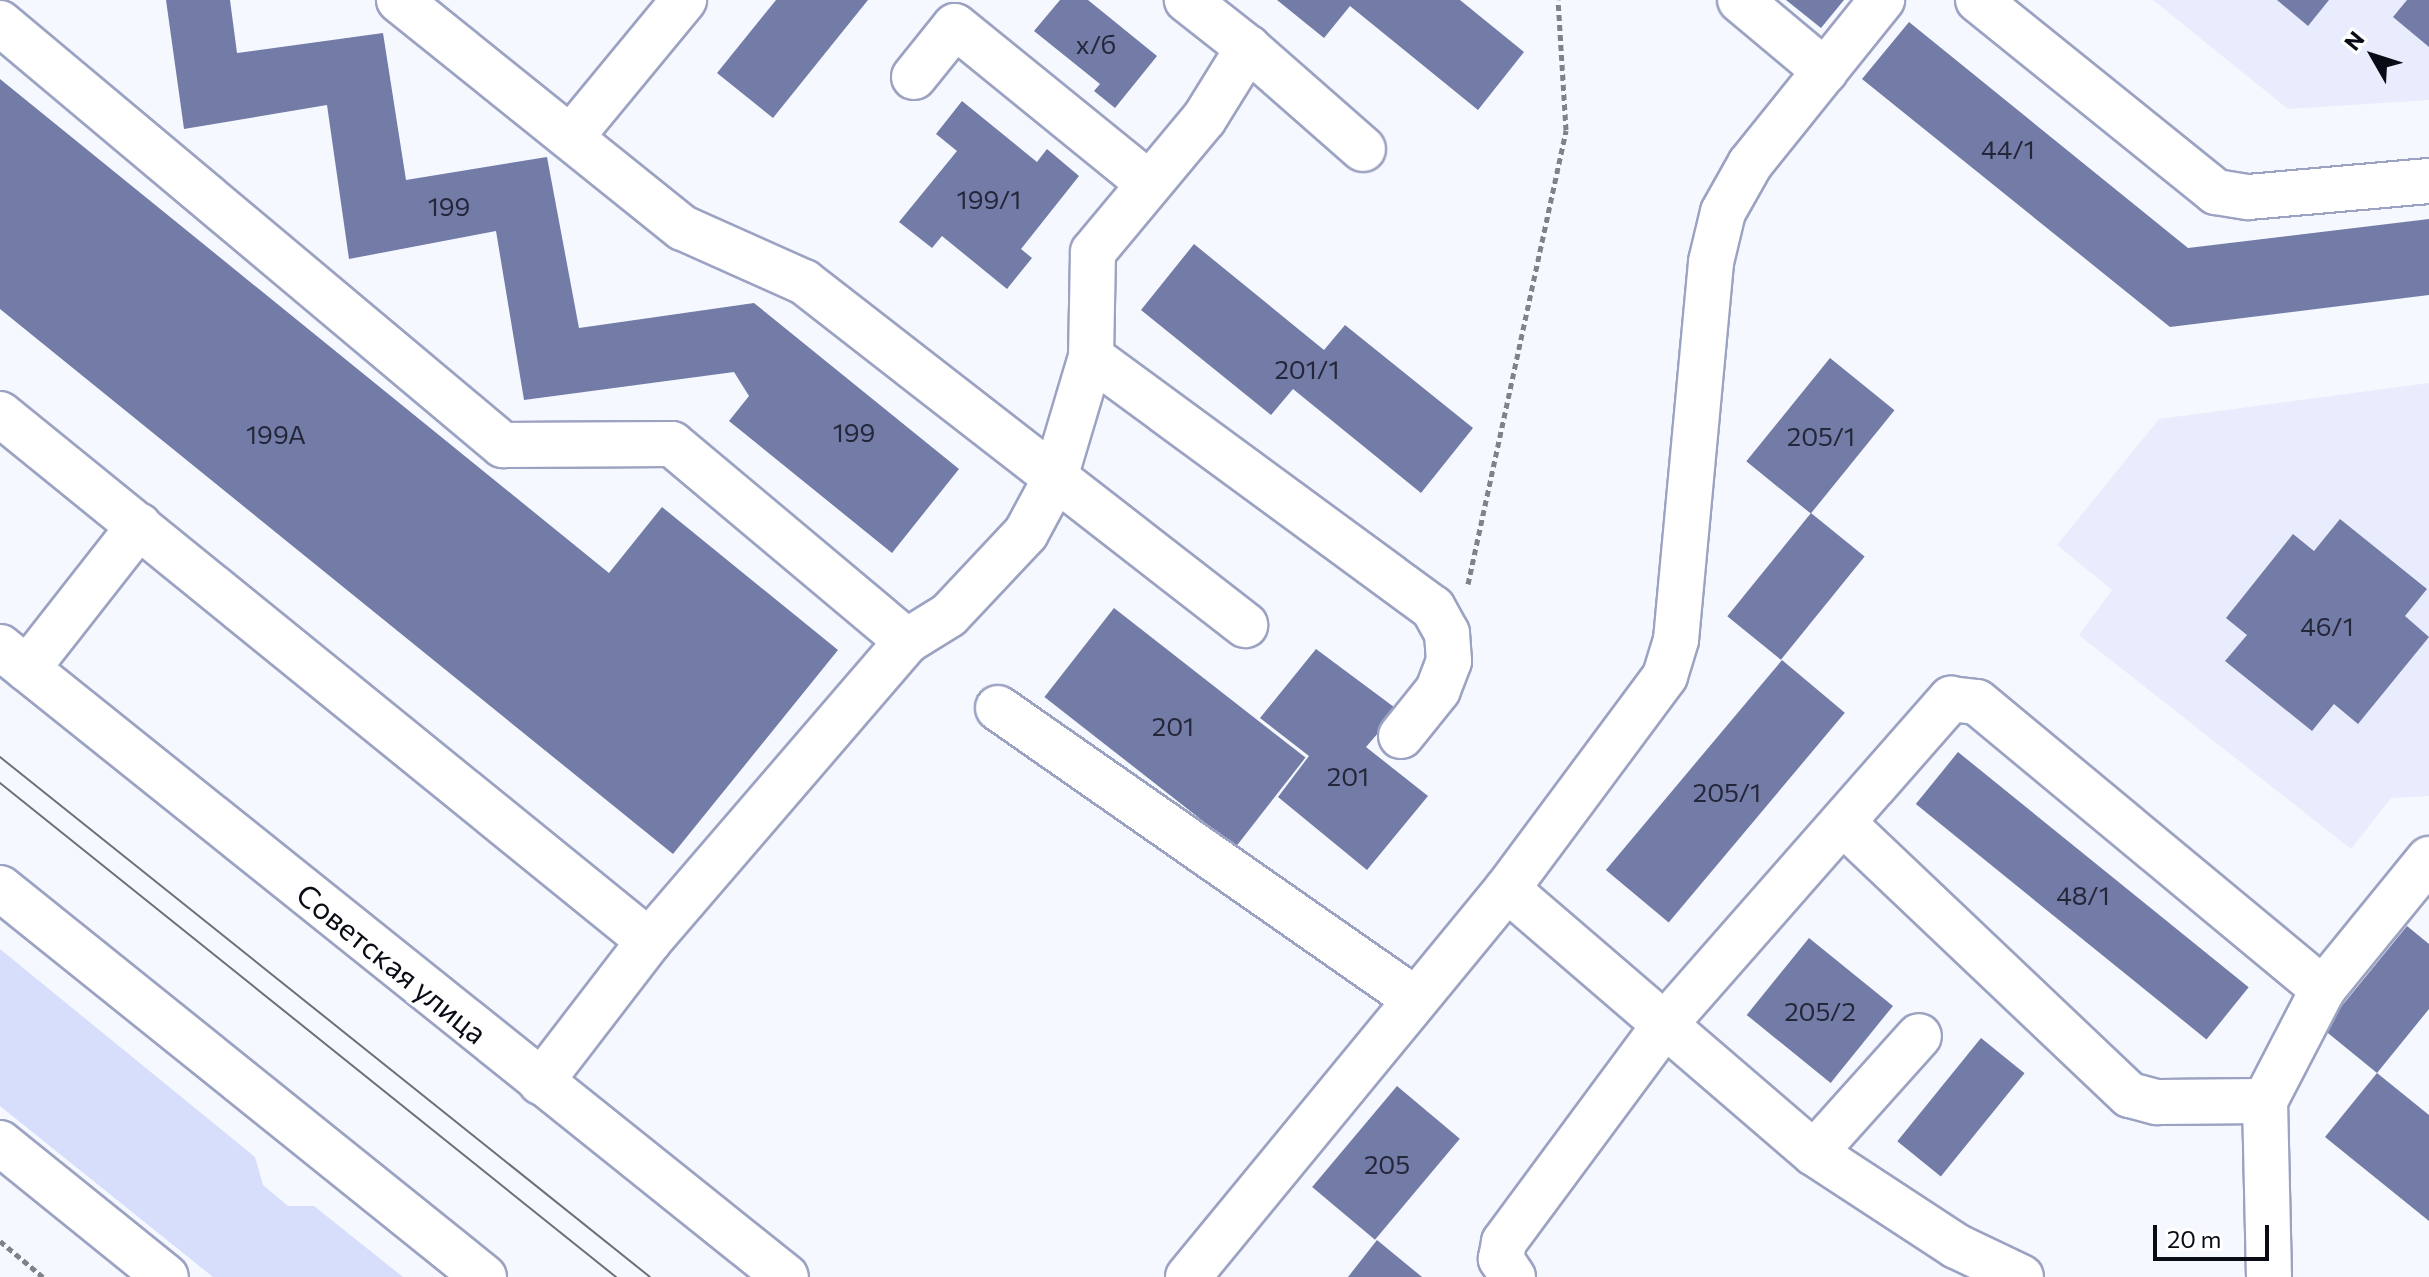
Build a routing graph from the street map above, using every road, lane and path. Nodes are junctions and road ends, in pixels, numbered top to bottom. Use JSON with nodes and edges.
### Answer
{"nodes":[{"id":1,"x":399,"y":0,"type":"edge"},
{"id":2,"x":684,"y":0,"type":"edge"},
{"id":3,"x":1187,"y":0,"type":"edge"},
{"id":4,"x":1558,"y":0,"type":"edge"},
{"id":5,"x":1740,"y":0,"type":"edge"},
{"id":6,"x":1882,"y":0,"type":"edge"},
{"id":7,"x":1978,"y":0,"type":"edge"},
{"id":8,"x":966,"y":13,"type":"edge"},
{"id":9,"x":0,"y":23,"type":"edge"},
{"id":10,"x":1248,"y":48,"type":"junction"},
{"id":11,"x":1825,"y":71,"type":"junction"},
{"id":12,"x":914,"y":77,"type":"dead end"},
{"id":13,"x":571,"y":137,"type":"junction"},
{"id":14,"x":1363,"y":149,"type":"dead end"},
{"id":15,"x":1146,"y":181,"type":"junction"},
{"id":16,"x":2429,"y":181,"type":"edge"},
{"id":17,"x":1091,"y":357,"type":"junction"},
{"id":18,"x":0,"y":414,"type":"edge"},
{"id":19,"x":1054,"y":481,"type":"junction"},
{"id":20,"x":139,"y":526,"type":"junction"},
{"id":21,"x":1466,"y":593,"type":"dead end"},
{"id":22,"x":1245,"y":625,"type":"dead end"},
{"id":23,"x":907,"y":641,"type":"junction"},
{"id":24,"x":13,"y":658,"type":"edge"},
{"id":25,"x":998,"y":708,"type":"dead end"},
{"id":26,"x":1401,"y":736,"type":"dead end"},
{"id":27,"x":1844,"y":824,"type":"junction"},
{"id":28,"x":2429,"y":859,"type":"edge"},
{"id":29,"x":0,"y":888,"type":"edge"},
{"id":30,"x":1507,"y":889,"type":"junction"},
{"id":31,"x":649,"y":941,"type":"junction"},
{"id":32,"x":2323,"y":989,"type":"junction"},
{"id":33,"x":1412,"y":997,"type":"junction"},
{"id":34,"x":1666,"y":1023,"type":"junction"},
{"id":35,"x":1919,"y":1036,"type":"dead end"},
{"id":36,"x":541,"y":1082,"type":"junction"},
{"id":37,"x":2265,"y":1101,"type":"junction"},
{"id":38,"x":0,"y":1143,"type":"edge"},
{"id":39,"x":1814,"y":1153,"type":"junction"},
{"id":40,"x":0,"y":1241,"type":"edge"},
{"id":41,"x":43,"y":1277,"type":"edge"},
{"id":42,"x":166,"y":1277,"type":"edge"},
{"id":43,"x":484,"y":1277,"type":"edge"},
{"id":44,"x":786,"y":1277,"type":"edge"},
{"id":45,"x":1188,"y":1277,"type":"edge"},
{"id":46,"x":1513,"y":1277,"type":"edge"},
{"id":47,"x":2021,"y":1277,"type":"edge"},
{"id":48,"x":2269,"y":1277,"type":"edge"}],
"edges":[{"from":1,"to":13,"type":"main road"},
{"from":2,"to":13,"type":"main road"},
{"from":3,"to":10,"type":"main road"},
{"from":4,"to":21,"type":"path"},
{"from":5,"to":11,"type":"main road"},
{"from":6,"to":11,"type":"main road"},
{"from":7,"to":16,"type":"main road"},
{"from":8,"to":12,"type":"main road"},
{"from":8,"to":15,"type":"main road"},
{"from":9,"to":23,"type":"main road"},
{"from":10,"to":14,"type":"main road"},
{"from":10,"to":15,"type":"main road"},
{"from":11,"to":30,"type":"main road"},
{"from":13,"to":19,"type":"main road"},
{"from":15,"to":17,"type":"main road"},
{"from":17,"to":19,"type":"main road"},
{"from":17,"to":26,"type":"main road"},
{"from":18,"to":20,"type":"main road"},
{"from":19,"to":22,"type":"main road"},
{"from":19,"to":23,"type":"main road"},
{"from":20,"to":24,"type":"main road"},
{"from":20,"to":31,"type":"main road"},
{"from":23,"to":31,"type":"main road"},
{"from":24,"to":36,"type":"main road","name":"Советская улица"},
{"from":25,"to":33,"type":"main road"},
{"from":27,"to":32,"type":"main road"},
{"from":27,"to":34,"type":"main road"},
{"from":27,"to":37,"type":"main road"},
{"from":28,"to":32,"type":"main road"},
{"from":29,"to":43,"type":"main road"},
{"from":30,"to":33,"type":"main road"},
{"from":30,"to":34,"type":"main road"},
{"from":31,"to":36,"type":"main road"},
{"from":32,"to":37,"type":"main road"},
{"from":33,"to":45,"type":"main road"},
{"from":34,"to":39,"type":"main road"},
{"from":34,"to":46,"type":"main road"},
{"from":35,"to":39,"type":"main road"},
{"from":36,"to":44,"type":"main road","name":"Советская улица"},
{"from":37,"to":48,"type":"main road"},
{"from":38,"to":42,"type":"main road"},
{"from":39,"to":47,"type":"main road"},
{"from":40,"to":41,"type":"path"}]}
